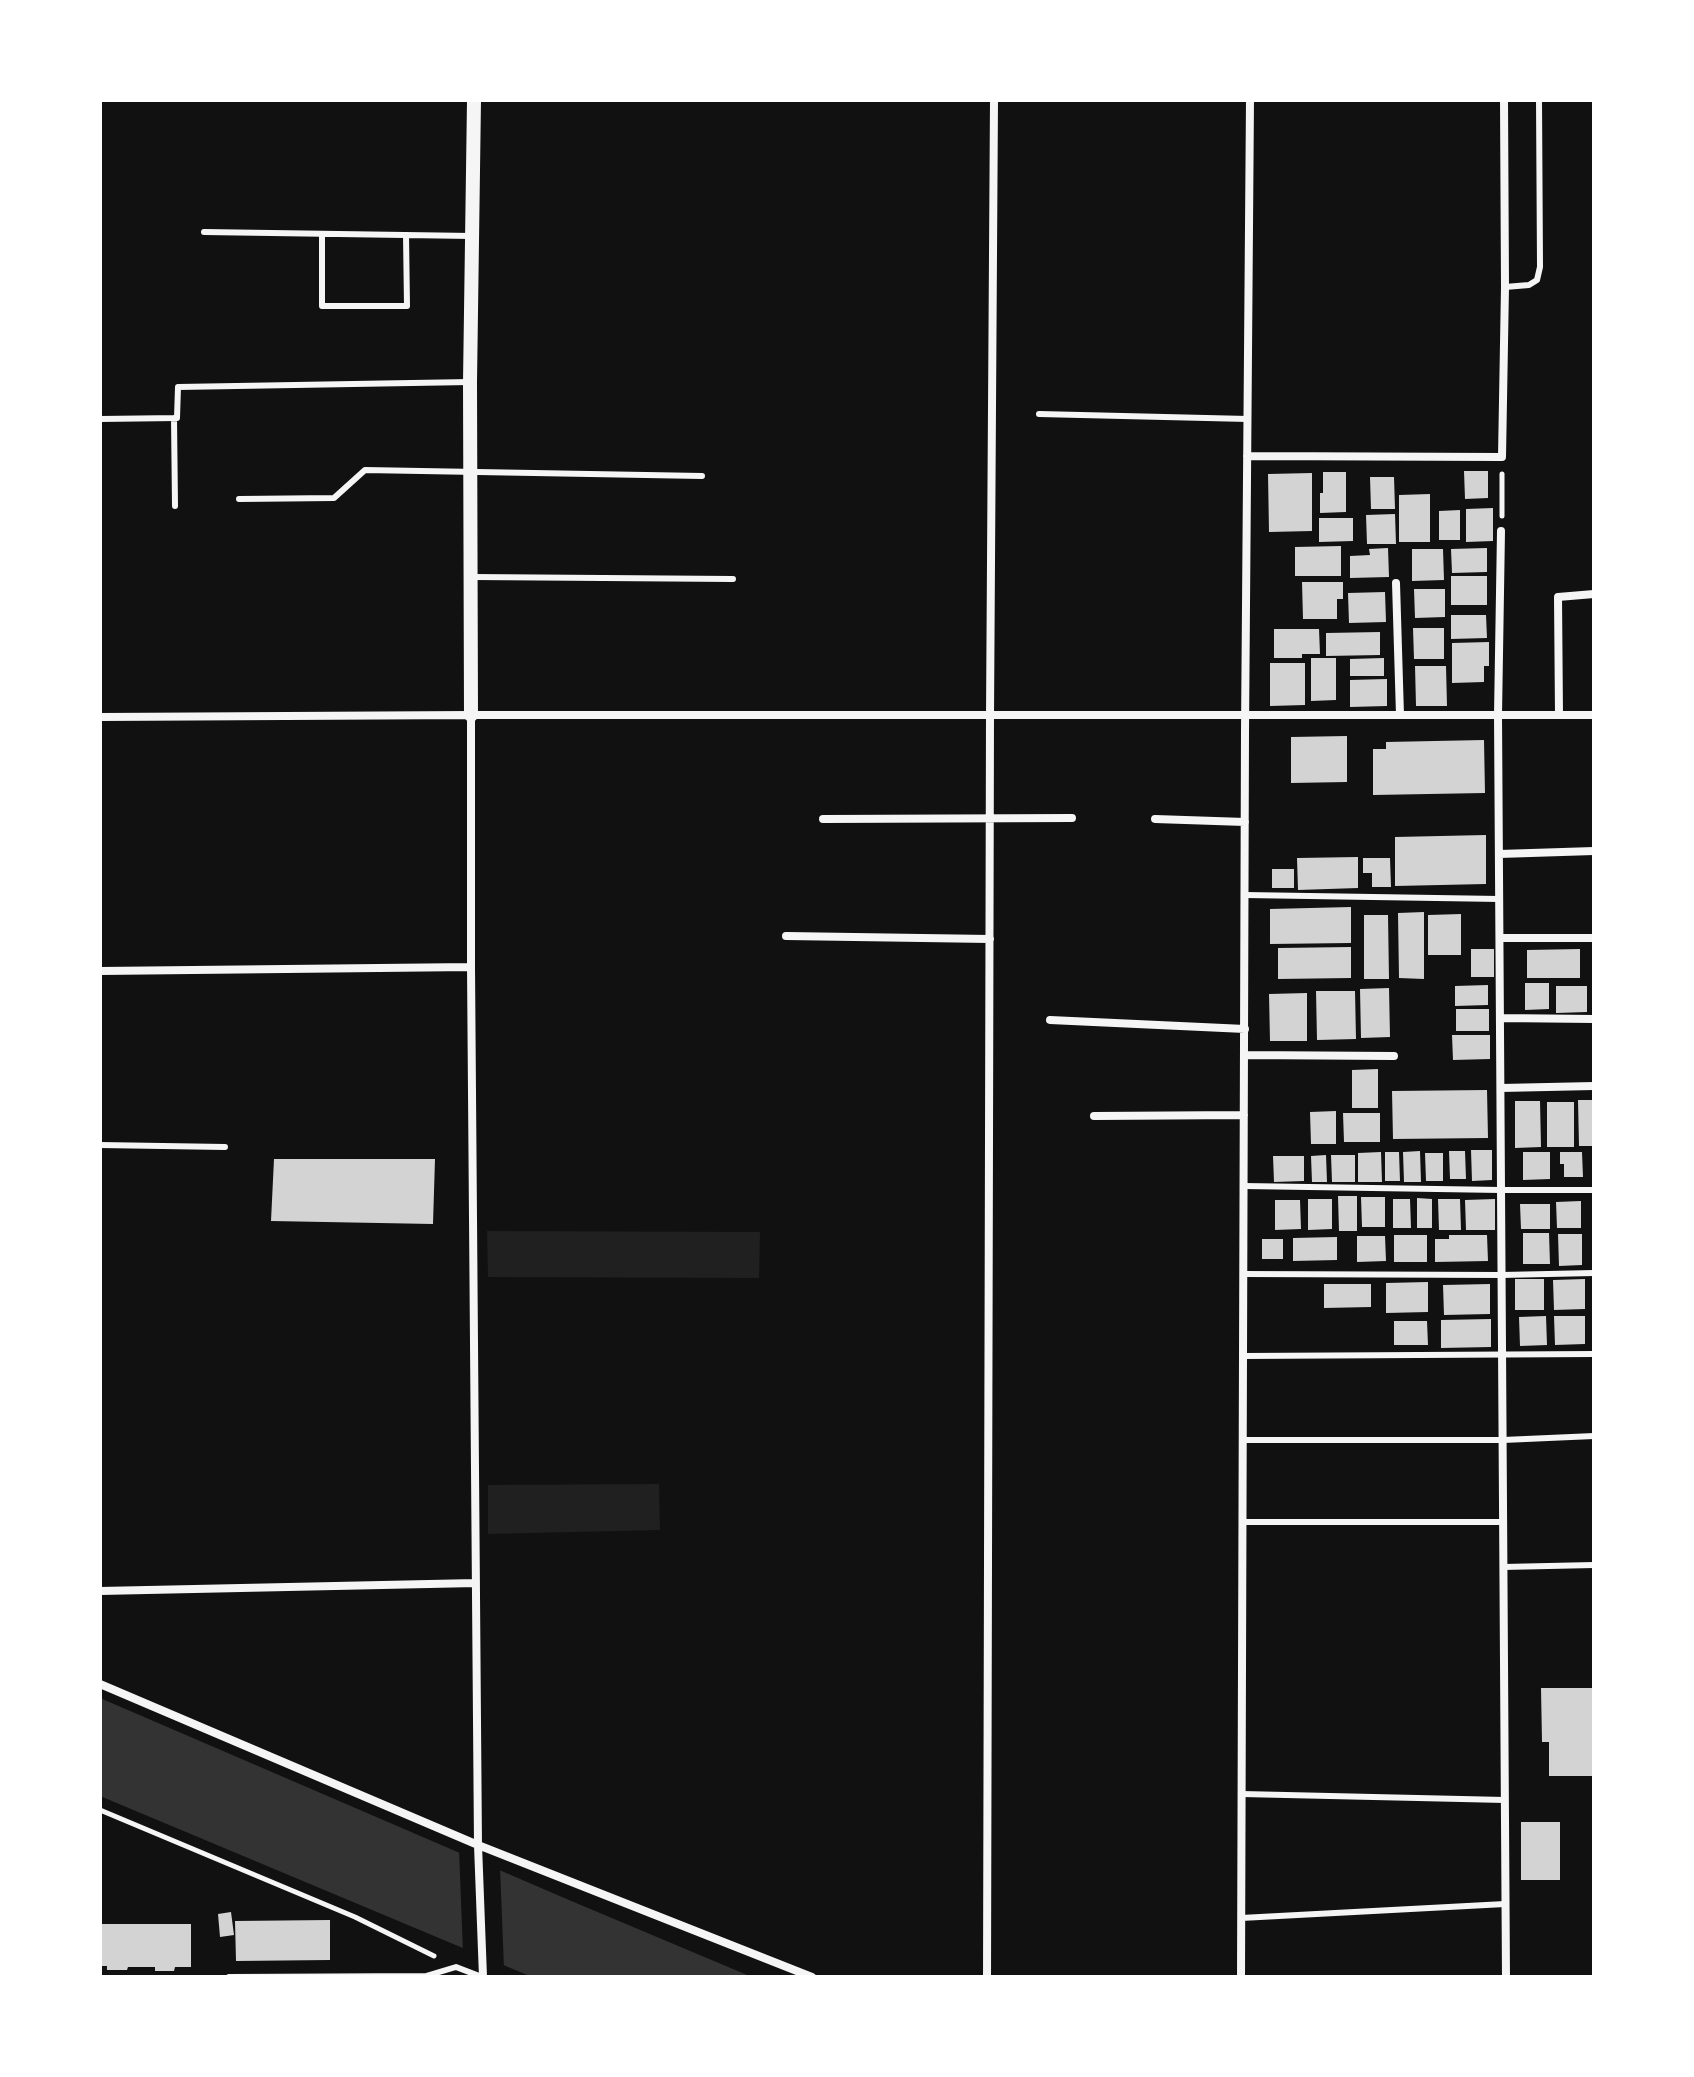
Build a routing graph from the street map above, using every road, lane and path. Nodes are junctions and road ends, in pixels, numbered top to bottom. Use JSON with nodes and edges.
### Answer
{"nodes":[{"id":1,"x":474,"y":100,"type":"edge"},
{"id":2,"x":994,"y":100,"type":"edge"},
{"id":3,"x":1250,"y":100,"type":"edge"},
{"id":4,"x":1504,"y":100,"type":"edge"},
{"id":5,"x":1539,"y":100,"type":"edge"},
{"id":6,"x":204,"y":232,"type":"dead end"},
{"id":7,"x":322,"y":234,"type":"junction"},
{"id":8,"x":406,"y":235,"type":"junction"},
{"id":9,"x":472,"y":236,"type":"junction"},
{"id":10,"x":1505,"y":287,"type":"junction"},
{"id":11,"x":470,"y":382,"type":"junction"},
{"id":12,"x":1039,"y":414,"type":"dead end"},
{"id":13,"x":174,"y":418,"type":"junction"},
{"id":14,"x":100,"y":419,"type":"edge"},
{"id":15,"x":1248,"y":419,"type":"junction"},
{"id":16,"x":1247,"y":456,"type":"junction"},
{"id":17,"x":1502,"y":457,"type":"junction"},
{"id":18,"x":470,"y":471,"type":"junction"},
{"id":19,"x":702,"y":476,"type":"dead end"},
{"id":20,"x":239,"y":499,"type":"dead end"},
{"id":21,"x":175,"y":506,"type":"dead end"},
{"id":22,"x":1501,"y":531,"type":"joint"},
{"id":23,"x":471,"y":577,"type":"junction"},
{"id":24,"x":733,"y":579,"type":"dead end"},
{"id":25,"x":1396,"y":583,"type":"dead end"},
{"id":26,"x":1594,"y":594,"type":"edge"},
{"id":27,"x":471,"y":715,"type":"junction"},
{"id":28,"x":990,"y":715,"type":"junction"},
{"id":29,"x":1246,"y":715,"type":"junction"},
{"id":30,"x":1400,"y":715,"type":"junction"},
{"id":31,"x":1498,"y":715,"type":"junction"},
{"id":32,"x":1559,"y":715,"type":"junction"},
{"id":33,"x":1594,"y":715,"type":"edge"},
{"id":34,"x":100,"y":717,"type":"edge"},
{"id":35,"x":990,"y":817,"type":"junction"},
{"id":36,"x":1072,"y":818,"type":"dead end"},
{"id":37,"x":823,"y":819,"type":"dead end"},
{"id":38,"x":1155,"y":819,"type":"dead end"},
{"id":39,"x":1245,"y":822,"type":"junction"},
{"id":40,"x":1594,"y":851,"type":"edge"},
{"id":41,"x":1499,"y":854,"type":"junction"},
{"id":42,"x":1245,"y":895,"type":"junction"},
{"id":43,"x":1500,"y":899,"type":"junction"},
{"id":44,"x":786,"y":936,"type":"dead end"},
{"id":45,"x":1500,"y":938,"type":"junction"},
{"id":46,"x":1594,"y":938,"type":"edge"},
{"id":47,"x":990,"y":939,"type":"junction"},
{"id":48,"x":471,"y":967,"type":"junction"},
{"id":49,"x":100,"y":971,"type":"edge"},
{"id":50,"x":1500,"y":1018,"type":"junction"},
{"id":51,"x":1594,"y":1019,"type":"edge"},
{"id":52,"x":1050,"y":1020,"type":"dead end"},
{"id":53,"x":1245,"y":1029,"type":"junction"},
{"id":54,"x":1244,"y":1055,"type":"junction"},
{"id":55,"x":1394,"y":1056,"type":"dead end"},
{"id":56,"x":1594,"y":1086,"type":"edge"},
{"id":57,"x":1501,"y":1088,"type":"junction"},
{"id":58,"x":1244,"y":1115,"type":"junction"},
{"id":59,"x":1094,"y":1116,"type":"dead end"},
{"id":60,"x":100,"y":1145,"type":"edge"},
{"id":61,"x":225,"y":1147,"type":"dead end"},
{"id":62,"x":1244,"y":1186,"type":"junction"},
{"id":63,"x":1501,"y":1190,"type":"junction"},
{"id":64,"x":1594,"y":1190,"type":"edge"},
{"id":65,"x":1594,"y":1273,"type":"edge"},
{"id":66,"x":1243,"y":1274,"type":"junction"},
{"id":67,"x":1502,"y":1275,"type":"junction"},
{"id":68,"x":1594,"y":1354,"type":"edge"},
{"id":69,"x":1502,"y":1355,"type":"junction"},
{"id":70,"x":1243,"y":1356,"type":"junction"},
{"id":71,"x":1594,"y":1436,"type":"edge"},
{"id":72,"x":1243,"y":1440,"type":"junction"},
{"id":73,"x":1503,"y":1440,"type":"junction"},
{"id":74,"x":1243,"y":1522,"type":"junction"},
{"id":75,"x":1503,"y":1522,"type":"junction"},
{"id":76,"x":1594,"y":1565,"type":"edge"},
{"id":77,"x":1503,"y":1567,"type":"junction"},
{"id":78,"x":476,"y":1583,"type":"junction"},
{"id":79,"x":100,"y":1591,"type":"edge"},
{"id":80,"x":100,"y":1684,"type":"edge"},
{"id":81,"x":1242,"y":1794,"type":"junction"},
{"id":82,"x":1505,"y":1800,"type":"junction"},
{"id":83,"x":100,"y":1810,"type":"edge"},
{"id":84,"x":478,"y":1845,"type":"junction"},
{"id":85,"x":1505,"y":1904,"type":"junction"},
{"id":86,"x":1241,"y":1918,"type":"junction"},
{"id":87,"x":456,"y":1967,"type":"junction"},
{"id":88,"x":483,"y":1974,"type":"edge"},
{"id":89,"x":229,"y":1977,"type":"edge"},
{"id":90,"x":812,"y":1977,"type":"edge"},
{"id":91,"x":987,"y":1977,"type":"edge"},
{"id":92,"x":1241,"y":1977,"type":"edge"},
{"id":93,"x":1506,"y":1977,"type":"edge"}],
"edges":[{"from":1,"to":9,"type":"street"},
{"from":2,"to":28,"type":"street"},
{"from":3,"to":15,"type":"street"},
{"from":4,"to":10,"type":"street"},
{"from":5,"to":10,"type":"lane"},
{"from":6,"to":7,"type":"lane"},
{"from":7,"to":8,"type":"lane"},
{"from":7,"to":8,"type":"lane"},
{"from":8,"to":9,"type":"lane"},
{"from":9,"to":11,"type":"street"},
{"from":10,"to":17,"type":"street"},
{"from":11,"to":13,"type":"lane"},
{"from":11,"to":18,"type":"street"},
{"from":12,"to":15,"type":"lane"},
{"from":13,"to":14,"type":"lane"},
{"from":13,"to":21,"type":"lane"},
{"from":15,"to":16,"type":"street"},
{"from":16,"to":17,"type":"street"},
{"from":16,"to":29,"type":"street"},
{"from":17,"to":22,"type":"path"},
{"from":18,"to":19,"type":"lane"},
{"from":18,"to":20,"type":"lane"},
{"from":18,"to":23,"type":"street"},
{"from":22,"to":31,"type":"street"},
{"from":23,"to":24,"type":"lane"},
{"from":23,"to":27,"type":"street"},
{"from":25,"to":30,"type":"street"},
{"from":26,"to":32,"type":"street"},
{"from":27,"to":28,"type":"street"},
{"from":27,"to":34,"type":"street"},
{"from":27,"to":48,"type":"street"},
{"from":28,"to":29,"type":"street"},
{"from":28,"to":35,"type":"street"},
{"from":29,"to":30,"type":"street"},
{"from":29,"to":39,"type":"street"},
{"from":30,"to":31,"type":"street"},
{"from":31,"to":32,"type":"street"},
{"from":31,"to":41,"type":"street"},
{"from":32,"to":33,"type":"street"},
{"from":35,"to":36,"type":"street"},
{"from":35,"to":37,"type":"street"},
{"from":35,"to":47,"type":"street"},
{"from":38,"to":39,"type":"street"},
{"from":39,"to":42,"type":"street"},
{"from":40,"to":41,"type":"street"},
{"from":41,"to":43,"type":"street"},
{"from":42,"to":43,"type":"lane"},
{"from":42,"to":53,"type":"street"},
{"from":43,"to":45,"type":"street"},
{"from":44,"to":47,"type":"street"},
{"from":45,"to":46,"type":"street"},
{"from":45,"to":50,"type":"street"},
{"from":47,"to":91,"type":"street"},
{"from":48,"to":49,"type":"street"},
{"from":48,"to":78,"type":"street"},
{"from":50,"to":51,"type":"street"},
{"from":50,"to":57,"type":"street"},
{"from":52,"to":53,"type":"street"},
{"from":53,"to":54,"type":"street"},
{"from":54,"to":55,"type":"street"},
{"from":54,"to":58,"type":"street"},
{"from":56,"to":57,"type":"street"},
{"from":57,"to":63,"type":"street"},
{"from":58,"to":59,"type":"street"},
{"from":58,"to":62,"type":"street"},
{"from":60,"to":61,"type":"lane"},
{"from":62,"to":63,"type":"lane"},
{"from":62,"to":66,"type":"street"},
{"from":63,"to":64,"type":"lane"},
{"from":63,"to":67,"type":"street"},
{"from":65,"to":67,"type":"lane"},
{"from":66,"to":67,"type":"lane"},
{"from":66,"to":70,"type":"street"},
{"from":67,"to":69,"type":"street"},
{"from":68,"to":69,"type":"lane"},
{"from":69,"to":70,"type":"lane"},
{"from":69,"to":73,"type":"street"},
{"from":70,"to":72,"type":"street"},
{"from":71,"to":73,"type":"lane"},
{"from":72,"to":73,"type":"lane"},
{"from":72,"to":74,"type":"street"},
{"from":73,"to":75,"type":"street"},
{"from":74,"to":75,"type":"lane"},
{"from":74,"to":81,"type":"street"},
{"from":75,"to":77,"type":"street"},
{"from":76,"to":77,"type":"lane"},
{"from":77,"to":82,"type":"street"},
{"from":78,"to":79,"type":"street"},
{"from":78,"to":84,"type":"street"},
{"from":80,"to":84,"type":"street"},
{"from":81,"to":82,"type":"lane"},
{"from":81,"to":86,"type":"street"},
{"from":82,"to":85,"type":"street"},
{"from":83,"to":87,"type":"path"},
{"from":84,"to":88,"type":"street"},
{"from":84,"to":90,"type":"street"},
{"from":85,"to":86,"type":"lane"},
{"from":85,"to":93,"type":"street"},
{"from":86,"to":92,"type":"street"},
{"from":87,"to":88,"type":"lane"},
{"from":87,"to":89,"type":"lane"}]}
